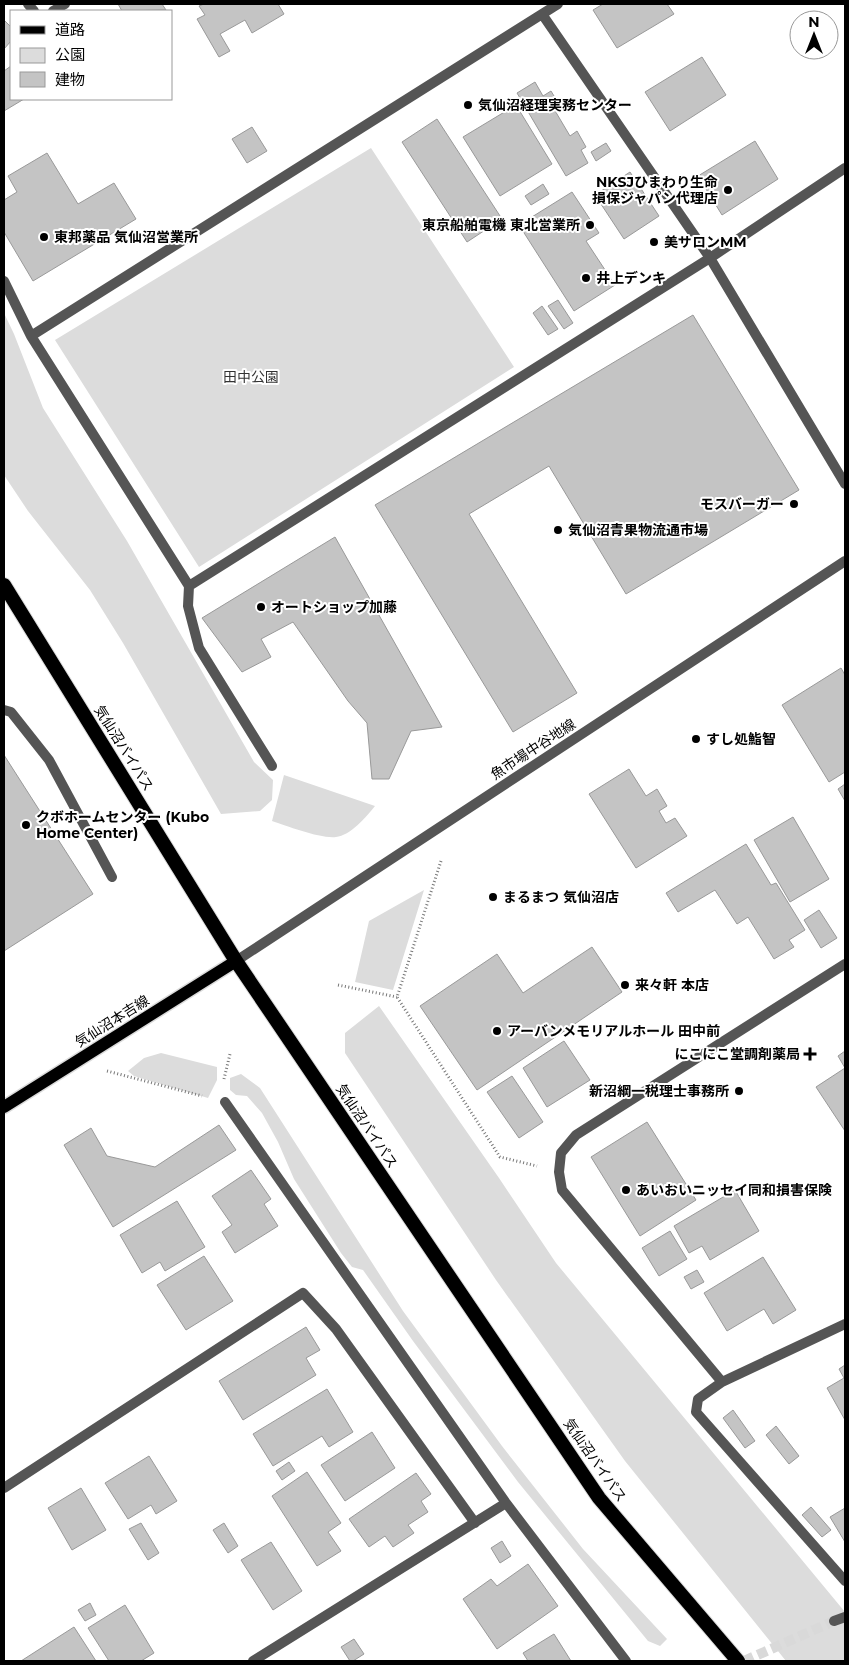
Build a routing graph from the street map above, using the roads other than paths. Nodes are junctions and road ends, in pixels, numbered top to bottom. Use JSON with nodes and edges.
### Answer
{"nodes":[{"id":1,"x":558,"y":4,"type":"edge"},
{"id":2,"x":542,"y":14,"type":"junction"},
{"id":3,"x":845,"y":168,"type":"edge"},
{"id":4,"x":710,"y":258,"type":"junction"},
{"id":5,"x":4,"y":280,"type":"edge"},
{"id":6,"x":32,"y":336,"type":"junction"},
{"id":7,"x":845,"y":484,"type":"edge"},
{"id":8,"x":845,"y":561,"type":"edge"},
{"id":9,"x":4,"y":584,"type":"edge"},
{"id":10,"x":189,"y":586,"type":"junction"},
{"id":11,"x":4,"y":710,"type":"edge"},
{"id":12,"x":272,"y":766,"type":"dead end"},
{"id":13,"x":112,"y":877,"type":"dead end"},
{"id":14,"x":236,"y":961,"type":"junction"},
{"id":15,"x":845,"y":964,"type":"edge"},
{"id":16,"x":225,"y":1102,"type":"road end"},
{"id":17,"x":4,"y":1107,"type":"edge"},
{"id":18,"x":845,"y":1324,"type":"edge"},
{"id":19,"x":722,"y":1382,"type":"junction"},
{"id":20,"x":4,"y":1488,"type":"edge"},
{"id":21,"x":506,"y":1503,"type":"junction"},
{"id":22,"x":475,"y":1523,"type":"junction"},
{"id":23,"x":845,"y":1581,"type":"edge"},
{"id":24,"x":845,"y":1617,"type":"edge"},
{"id":25,"x":834,"y":1622,"type":"tunnel mouth"},
{"id":26,"x":252,"y":1661,"type":"edge"},
{"id":27,"x":626,"y":1661,"type":"edge"},
{"id":28,"x":738,"y":1661,"type":"edge"}],
"edges":[{"from":1,"to":2,"type":"street"},
{"from":2,"to":4,"type":"street"},
{"from":2,"to":6,"type":"street"},
{"from":3,"to":4,"type":"street"},
{"from":4,"to":7,"type":"street"},
{"from":4,"to":10,"type":"street"},
{"from":5,"to":6,"type":"street"},
{"from":6,"to":10,"type":"street"},
{"from":8,"to":14,"type":"street","name":"魚市場中谷地線"},
{"from":9,"to":14,"type":"highway","name":"気仙沼バイパス"},
{"from":10,"to":12,"type":"street"},
{"from":11,"to":13,"type":"street"},
{"from":14,"to":17,"type":"main road","name":"気仙沼本吉線"},
{"from":14,"to":28,"type":"highway","name":"気仙沼バイパス"},
{"from":15,"to":19,"type":"street"},
{"from":16,"to":21,"type":"street"},
{"from":18,"to":19,"type":"street"},
{"from":19,"to":23,"type":"street"},
{"from":20,"to":22,"type":"street"},
{"from":21,"to":22,"type":"street"},
{"from":21,"to":27,"type":"street"},
{"from":22,"to":26,"type":"street"},
{"from":24,"to":25,"type":"street"}]}
